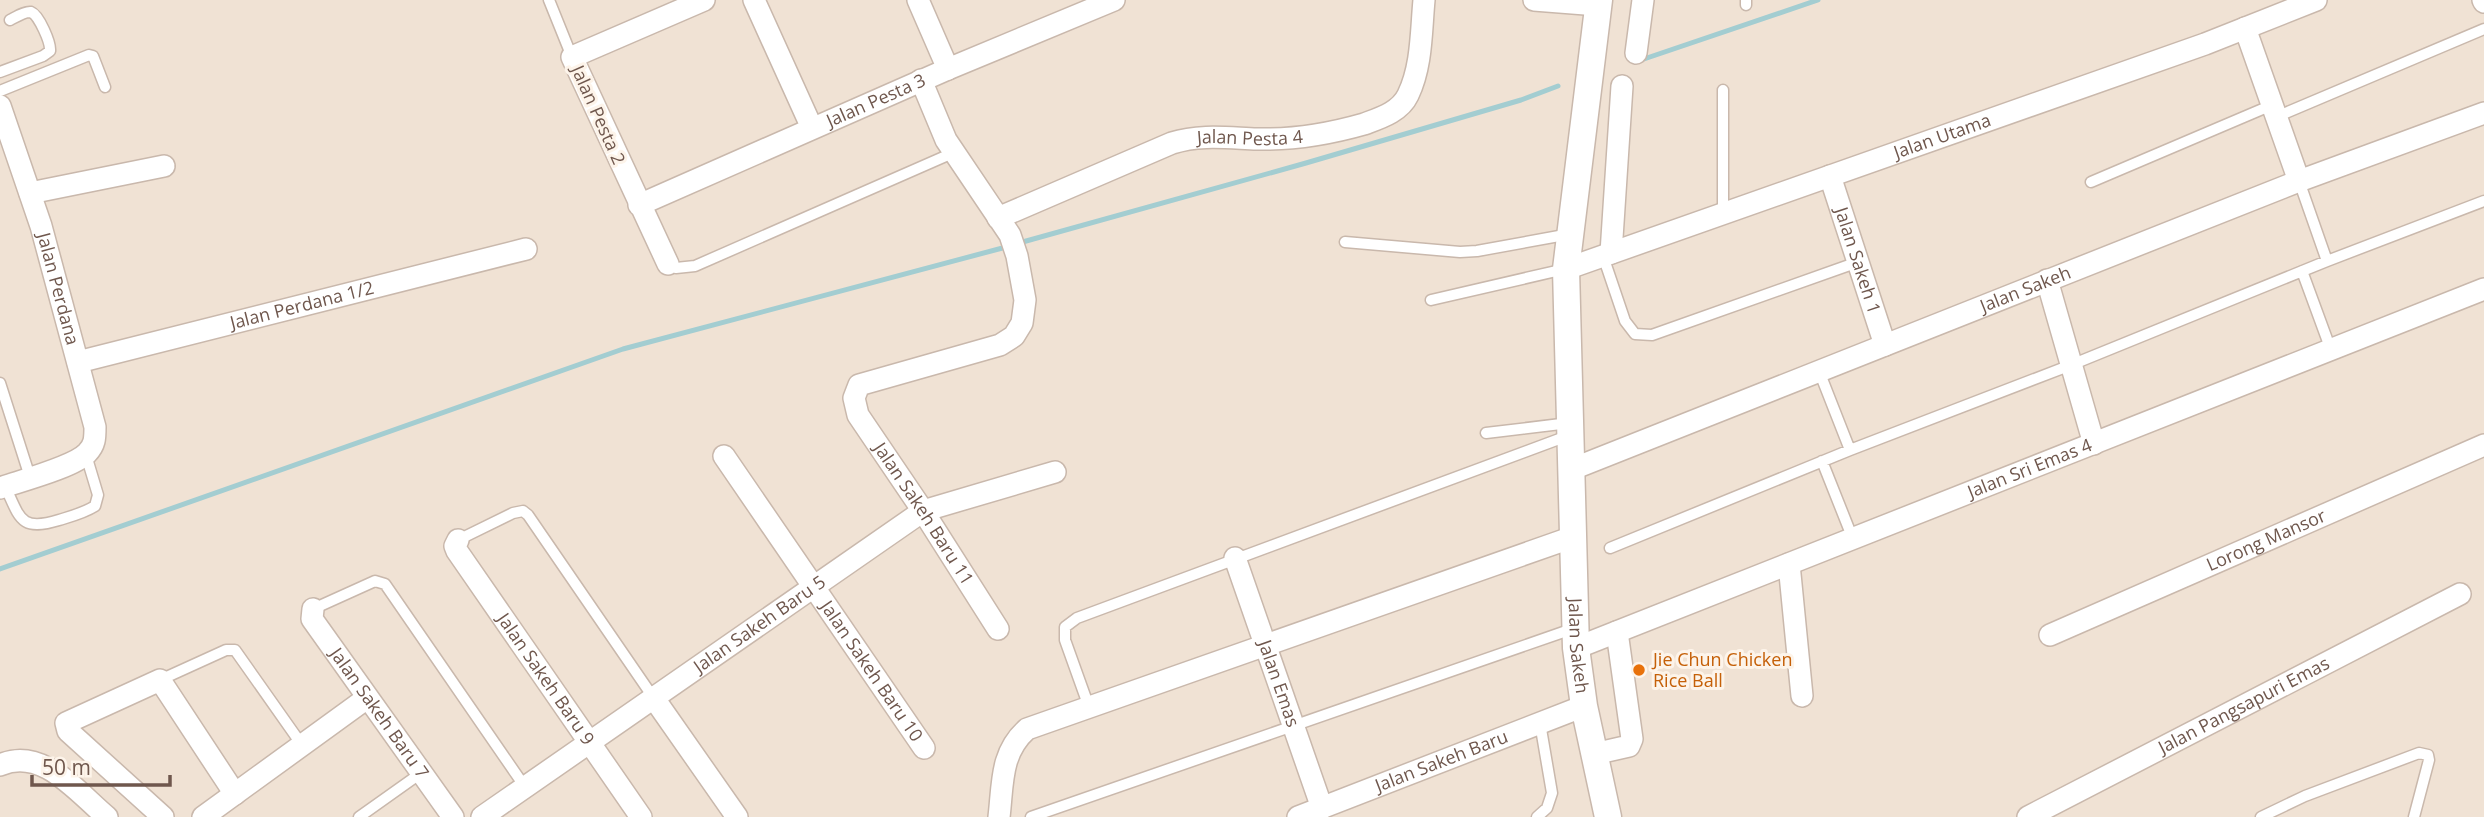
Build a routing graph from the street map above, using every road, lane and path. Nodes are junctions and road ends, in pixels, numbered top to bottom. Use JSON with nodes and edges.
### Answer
{"nodes":[{"id":1,"x":549,"y":0,"type":"edge"},
{"id":2,"x":704,"y":0,"type":"edge"},
{"id":3,"x":754,"y":0,"type":"edge"},
{"id":4,"x":918,"y":0,"type":"edge"},
{"id":5,"x":1114,"y":0,"type":"edge"},
{"id":6,"x":1424,"y":0,"type":"edge"},
{"id":7,"x":1534,"y":0,"type":"edge"},
{"id":8,"x":1643,"y":0,"type":"edge"},
{"id":9,"x":2316,"y":0,"type":"edge"},
{"id":10,"x":1599,"y":2,"type":"edge"},
{"id":11,"x":675,"y":6,"type":"edge"},
{"id":12,"x":10,"y":20,"type":"dead end"},
{"id":13,"x":2245,"y":28,"type":"junction"},
{"id":14,"x":2484,"y":29,"type":"edge"},
{"id":15,"x":1636,"y":53,"type":"dead end"},
{"id":16,"x":572,"y":57,"type":"junction"},
{"id":17,"x":948,"y":69,"type":"junction"},
{"id":18,"x":0,"y":72,"type":"edge"},
{"id":19,"x":921,"y":80,"type":"junction"},
{"id":20,"x":1622,"y":86,"type":"dead end"},
{"id":21,"x":105,"y":87,"type":"dead end"},
{"id":22,"x":1723,"y":90,"type":"dead end"},
{"id":23,"x":0,"y":92,"type":"edge"},
{"id":24,"x":0,"y":106,"type":"edge"},
{"id":25,"x":2274,"y":111,"type":"junction"},
{"id":26,"x":2484,"y":113,"type":"edge"},
{"id":27,"x":812,"y":128,"type":"junction"},
{"id":28,"x":955,"y":152,"type":"junction"},
{"id":29,"x":164,"y":166,"type":"dead end"},
{"id":30,"x":1830,"y":176,"type":"junction"},
{"id":31,"x":2299,"y":181,"type":"junction"},
{"id":32,"x":2091,"y":183,"type":"dead end"},
{"id":33,"x":30,"y":193,"type":"junction"},
{"id":34,"x":2484,"y":201,"type":"edge"},
{"id":35,"x":639,"y":205,"type":"junction"},
{"id":36,"x":1723,"y":214,"type":"junction"},
{"id":37,"x":1004,"y":226,"type":"junction"},
{"id":38,"x":1570,"y":234,"type":"junction"},
{"id":39,"x":1345,"y":242,"type":"dead end"},
{"id":40,"x":526,"y":249,"type":"dead end"},
{"id":41,"x":1607,"y":255,"type":"junction"},
{"id":42,"x":2327,"y":261,"type":"junction"},
{"id":43,"x":1858,"y":262,"type":"junction"},
{"id":44,"x":668,"y":264,"type":"joint"},
{"id":45,"x":1566,"y":269,"type":"junction"},
{"id":46,"x":2302,"y":271,"type":"junction"},
{"id":47,"x":2047,"y":280,"type":"junction"},
{"id":48,"x":2484,"y":289,"type":"edge"},
{"id":49,"x":1432,"y":300,"type":"dead end"},
{"id":50,"x":1885,"y":345,"type":"junction"},
{"id":51,"x":2331,"y":350,"type":"junction"},
{"id":52,"x":78,"y":362,"type":"junction"},
{"id":53,"x":2071,"y":365,"type":"junction"},
{"id":54,"x":1819,"y":371,"type":"junction"},
{"id":55,"x":0,"y":383,"type":"edge"},
{"id":56,"x":1570,"y":429,"type":"junction"},
{"id":57,"x":1486,"y":433,"type":"dead end"},
{"id":58,"x":2094,"y":444,"type":"junction"},
{"id":59,"x":2484,"y":445,"type":"edge"},
{"id":60,"x":1850,"y":450,"type":"junction"},
{"id":61,"x":724,"y":456,"type":"dead end"},
{"id":62,"x":77,"y":459,"type":"junction"},
{"id":63,"x":1822,"y":461,"type":"junction"},
{"id":64,"x":1570,"y":470,"type":"junction"},
{"id":65,"x":1055,"y":472,"type":"dead end"},
{"id":66,"x":30,"y":477,"type":"junction"},
{"id":67,"x":3,"y":487,"type":"edge"},
{"id":68,"x":923,"y":511,"type":"junction"},
{"id":69,"x":1573,"y":537,"type":"junction"},
{"id":70,"x":1853,"y":539,"type":"junction"},
{"id":71,"x":458,"y":540,"type":"joint"},
{"id":72,"x":1609,"y":548,"type":"dead end"},
{"id":73,"x":1235,"y":558,"type":"junction"},
{"id":74,"x":1789,"y":564,"type":"junction"},
{"id":75,"x":814,"y":586,"type":"junction"},
{"id":76,"x":2460,"y":594,"type":"dead end"},
{"id":77,"x":313,"y":609,"type":"joint"},
{"id":78,"x":998,"y":629,"type":"dead end"},
{"id":79,"x":1617,"y":632,"type":"junction"},
{"id":80,"x":2050,"y":635,"type":"dead end"},
{"id":81,"x":1575,"y":638,"type":"junction"},
{"id":82,"x":1266,"y":645,"type":"junction"},
{"id":83,"x":159,"y":680,"type":"junction"},
{"id":84,"x":1802,"y":696,"type":"dead end"},
{"id":85,"x":653,"y":697,"type":"junction"},
{"id":86,"x":367,"y":698,"type":"junction"},
{"id":87,"x":1584,"y":706,"type":"junction"},
{"id":88,"x":1089,"y":708,"type":"junction"},
{"id":89,"x":1540,"y":723,"type":"junction"},
{"id":90,"x":1293,"y":726,"type":"junction"},
{"id":91,"x":591,"y":741,"type":"junction"},
{"id":92,"x":302,"y":745,"type":"junction"},
{"id":93,"x":924,"y":748,"type":"dead end"},
{"id":94,"x":1594,"y":754,"type":"junction"},
{"id":95,"x":0,"y":765,"type":"edge"},
{"id":96,"x":421,"y":773,"type":"junction"},
{"id":97,"x":525,"y":787,"type":"junction"},
{"id":98,"x":235,"y":794,"type":"junction"},
{"id":99,"x":1322,"y":808,"type":"junction"},
{"id":100,"x":637,"y":815,"type":"edge"},
{"id":101,"x":2036,"y":815,"type":"edge"},
{"id":102,"x":107,"y":817,"type":"edge"},
{"id":103,"x":163,"y":817,"type":"edge"},
{"id":104,"x":203,"y":817,"type":"edge"},
{"id":105,"x":359,"y":817,"type":"edge"},
{"id":106,"x":453,"y":817,"type":"edge"},
{"id":107,"x":482,"y":817,"type":"edge"},
{"id":108,"x":737,"y":817,"type":"edge"},
{"id":109,"x":999,"y":817,"type":"edge"},
{"id":110,"x":1031,"y":817,"type":"edge"},
{"id":111,"x":1298,"y":817,"type":"edge"},
{"id":112,"x":1537,"y":817,"type":"edge"},
{"id":113,"x":1608,"y":817,"type":"edge"},
{"id":114,"x":2261,"y":817,"type":"edge"},
{"id":115,"x":2413,"y":817,"type":"edge"}],
"edges":[{"from":1,"to":16,"type":"lane"},
{"from":2,"to":11,"type":"street","name":"Jalan Pesta 2"},
{"from":3,"to":27,"type":"street"},
{"from":4,"to":17,"type":"street"},
{"from":5,"to":17,"type":"street","name":"Jalan Pesta 3"},
{"from":6,"to":37,"type":"street","name":"Jalan Pesta 4"},
{"from":7,"to":10,"type":"street"},
{"from":8,"to":15,"type":"street"},
{"from":9,"to":13,"type":"street","name":"Jalan Utama"},
{"from":10,"to":38,"type":"street","name":"Jalan Sakeh"},
{"from":11,"to":16,"type":"street","name":"Jalan Pesta 2"},
{"from":12,"to":18,"type":"lane"},
{"from":13,"to":25,"type":"street"},
{"from":13,"to":30,"type":"street","name":"Jalan Utama"},
{"from":14,"to":25,"type":"lane"},
{"from":16,"to":35,"type":"street","name":"Jalan Pesta 2"},
{"from":17,"to":19,"type":"street","name":"Jalan Pesta 3"},
{"from":19,"to":27,"type":"street","name":"Jalan Pesta 3"},
{"from":19,"to":28,"type":"street"},
{"from":20,"to":41,"type":"street"},
{"from":21,"to":23,"type":"lane"},
{"from":22,"to":36,"type":"lane"},
{"from":24,"to":33,"type":"street","name":"Jalan Perdana"},
{"from":25,"to":31,"type":"street"},
{"from":25,"to":32,"type":"lane"},
{"from":26,"to":31,"type":"street","name":"Jalan Sakeh"},
{"from":27,"to":35,"type":"street","name":"Jalan Pesta 3"},
{"from":28,"to":37,"type":"street"},
{"from":28,"to":44,"type":"lane"},
{"from":29,"to":33,"type":"street"},
{"from":30,"to":36,"type":"street","name":"Jalan Utama"},
{"from":30,"to":43,"type":"street","name":"Jalan Sakeh 1"},
{"from":31,"to":42,"type":"lane"},
{"from":31,"to":47,"type":"street","name":"Jalan Sakeh"},
{"from":33,"to":52,"type":"street","name":"Jalan Perdana"},
{"from":34,"to":42,"type":"lane"},
{"from":35,"to":44,"type":"street","name":"Jalan Pesta 2"},
{"from":36,"to":41,"type":"street","name":"Jalan Utama"},
{"from":37,"to":68,"type":"street","name":"Jalan Sakeh Baru 11"},
{"from":38,"to":39,"type":"lane"},
{"from":38,"to":45,"type":"street","name":"Jalan Sakeh"},
{"from":40,"to":52,"type":"street","name":"Jalan Perdana 1/2"},
{"from":41,"to":43,"type":"lane"},
{"from":41,"to":45,"type":"street","name":"Jalan Utama"},
{"from":42,"to":46,"type":"lane"},
{"from":43,"to":50,"type":"street","name":"Jalan Sakeh 1"},
{"from":45,"to":49,"type":"lane"},
{"from":45,"to":56,"type":"street","name":"Jalan Sakeh"},
{"from":46,"to":51,"type":"lane"},
{"from":46,"to":53,"type":"lane"},
{"from":47,"to":50,"type":"street","name":"Jalan Sakeh"},
{"from":47,"to":53,"type":"street"},
{"from":48,"to":51,"type":"street","name":"Jalan Sri Emas 4"},
{"from":50,"to":54,"type":"street","name":"Jalan Sakeh"},
{"from":51,"to":58,"type":"street","name":"Jalan Sri Emas 4"},
{"from":52,"to":62,"type":"street","name":"Jalan Perdana"},
{"from":53,"to":58,"type":"street"},
{"from":53,"to":60,"type":"lane"},
{"from":54,"to":60,"type":"lane"},
{"from":54,"to":64,"type":"street","name":"Jalan Sakeh"},
{"from":55,"to":66,"type":"lane"},
{"from":56,"to":57,"type":"lane"},
{"from":56,"to":64,"type":"street","name":"Jalan Sakeh"},
{"from":56,"to":73,"type":"lane"},
{"from":58,"to":70,"type":"street","name":"Jalan Sri Emas 4"},
{"from":59,"to":80,"type":"street","name":"Lorong Mansor"},
{"from":60,"to":63,"type":"lane"},
{"from":61,"to":75,"type":"street","name":"Jalan Sakeh Baru 10"},
{"from":62,"to":66,"type":"street"},
{"from":62,"to":67,"type":"lane"},
{"from":63,"to":70,"type":"lane"},
{"from":63,"to":72,"type":"lane"},
{"from":64,"to":69,"type":"street","name":"Jalan Sakeh"},
{"from":65,"to":68,"type":"street","name":"Jalan Sakeh Baru 5"},
{"from":66,"to":67,"type":"street"},
{"from":68,"to":75,"type":"street","name":"Jalan Sakeh Baru 5"},
{"from":68,"to":78,"type":"street","name":"Jalan Sakeh Baru 11"},
{"from":69,"to":81,"type":"street","name":"Jalan Sakeh"},
{"from":69,"to":82,"type":"street"},
{"from":70,"to":74,"type":"street","name":"Jalan Sri Emas 4"},
{"from":71,"to":85,"type":"lane"},
{"from":71,"to":91,"type":"street","name":"Jalan Sakeh Baru 9"},
{"from":73,"to":82,"type":"street","name":"Jalan Emas"},
{"from":73,"to":88,"type":"lane"},
{"from":74,"to":79,"type":"street","name":"Jalan Sri Emas 4"},
{"from":74,"to":84,"type":"street"},
{"from":75,"to":85,"type":"street","name":"Jalan Sakeh Baru 5"},
{"from":75,"to":93,"type":"street","name":"Jalan Sakeh Baru 10"},
{"from":76,"to":101,"type":"street","name":"Jalan Pangsapuri Emas"},
{"from":77,"to":86,"type":"street","name":"Jalan Sakeh Baru 7"},
{"from":77,"to":97,"type":"lane"},
{"from":79,"to":81,"type":"street","name":"Jalan Sri Emas 4"},
{"from":79,"to":94,"type":"street"},
{"from":81,"to":87,"type":"street","name":"Jalan Sakeh"},
{"from":81,"to":90,"type":"lane"},
{"from":82,"to":88,"type":"street"},
{"from":82,"to":90,"type":"street","name":"Jalan Emas"},
{"from":83,"to":92,"type":"lane"},
{"from":83,"to":98,"type":"street"},
{"from":83,"to":103,"type":"street"},
{"from":85,"to":91,"type":"street","name":"Jalan Sakeh Baru 5"},
{"from":85,"to":108,"type":"street"},
{"from":86,"to":92,"type":"street"},
{"from":86,"to":96,"type":"street","name":"Jalan Sakeh Baru 7"},
{"from":87,"to":89,"type":"street","name":"Jalan Sakeh Baru"},
{"from":87,"to":94,"type":"street","name":"Jalan Sakeh"},
{"from":88,"to":109,"type":"street"},
{"from":89,"to":99,"type":"street","name":"Jalan Sakeh Baru"},
{"from":89,"to":112,"type":"lane"},
{"from":90,"to":99,"type":"street","name":"Jalan Emas"},
{"from":90,"to":110,"type":"lane"},
{"from":91,"to":97,"type":"street","name":"Jalan Sakeh Baru 5"},
{"from":91,"to":100,"type":"street","name":"Jalan Sakeh Baru 9"},
{"from":92,"to":98,"type":"street"},
{"from":94,"to":113,"type":"street","name":"Jalan Sakeh"},
{"from":95,"to":102,"type":"street"},
{"from":96,"to":105,"type":"lane"},
{"from":96,"to":106,"type":"street","name":"Jalan Sakeh Baru 7"},
{"from":97,"to":107,"type":"street","name":"Jalan Sakeh Baru 5"},
{"from":98,"to":104,"type":"street"},
{"from":99,"to":111,"type":"street","name":"Jalan Sakeh Baru"},
{"from":114,"to":115,"type":"lane"}]}
